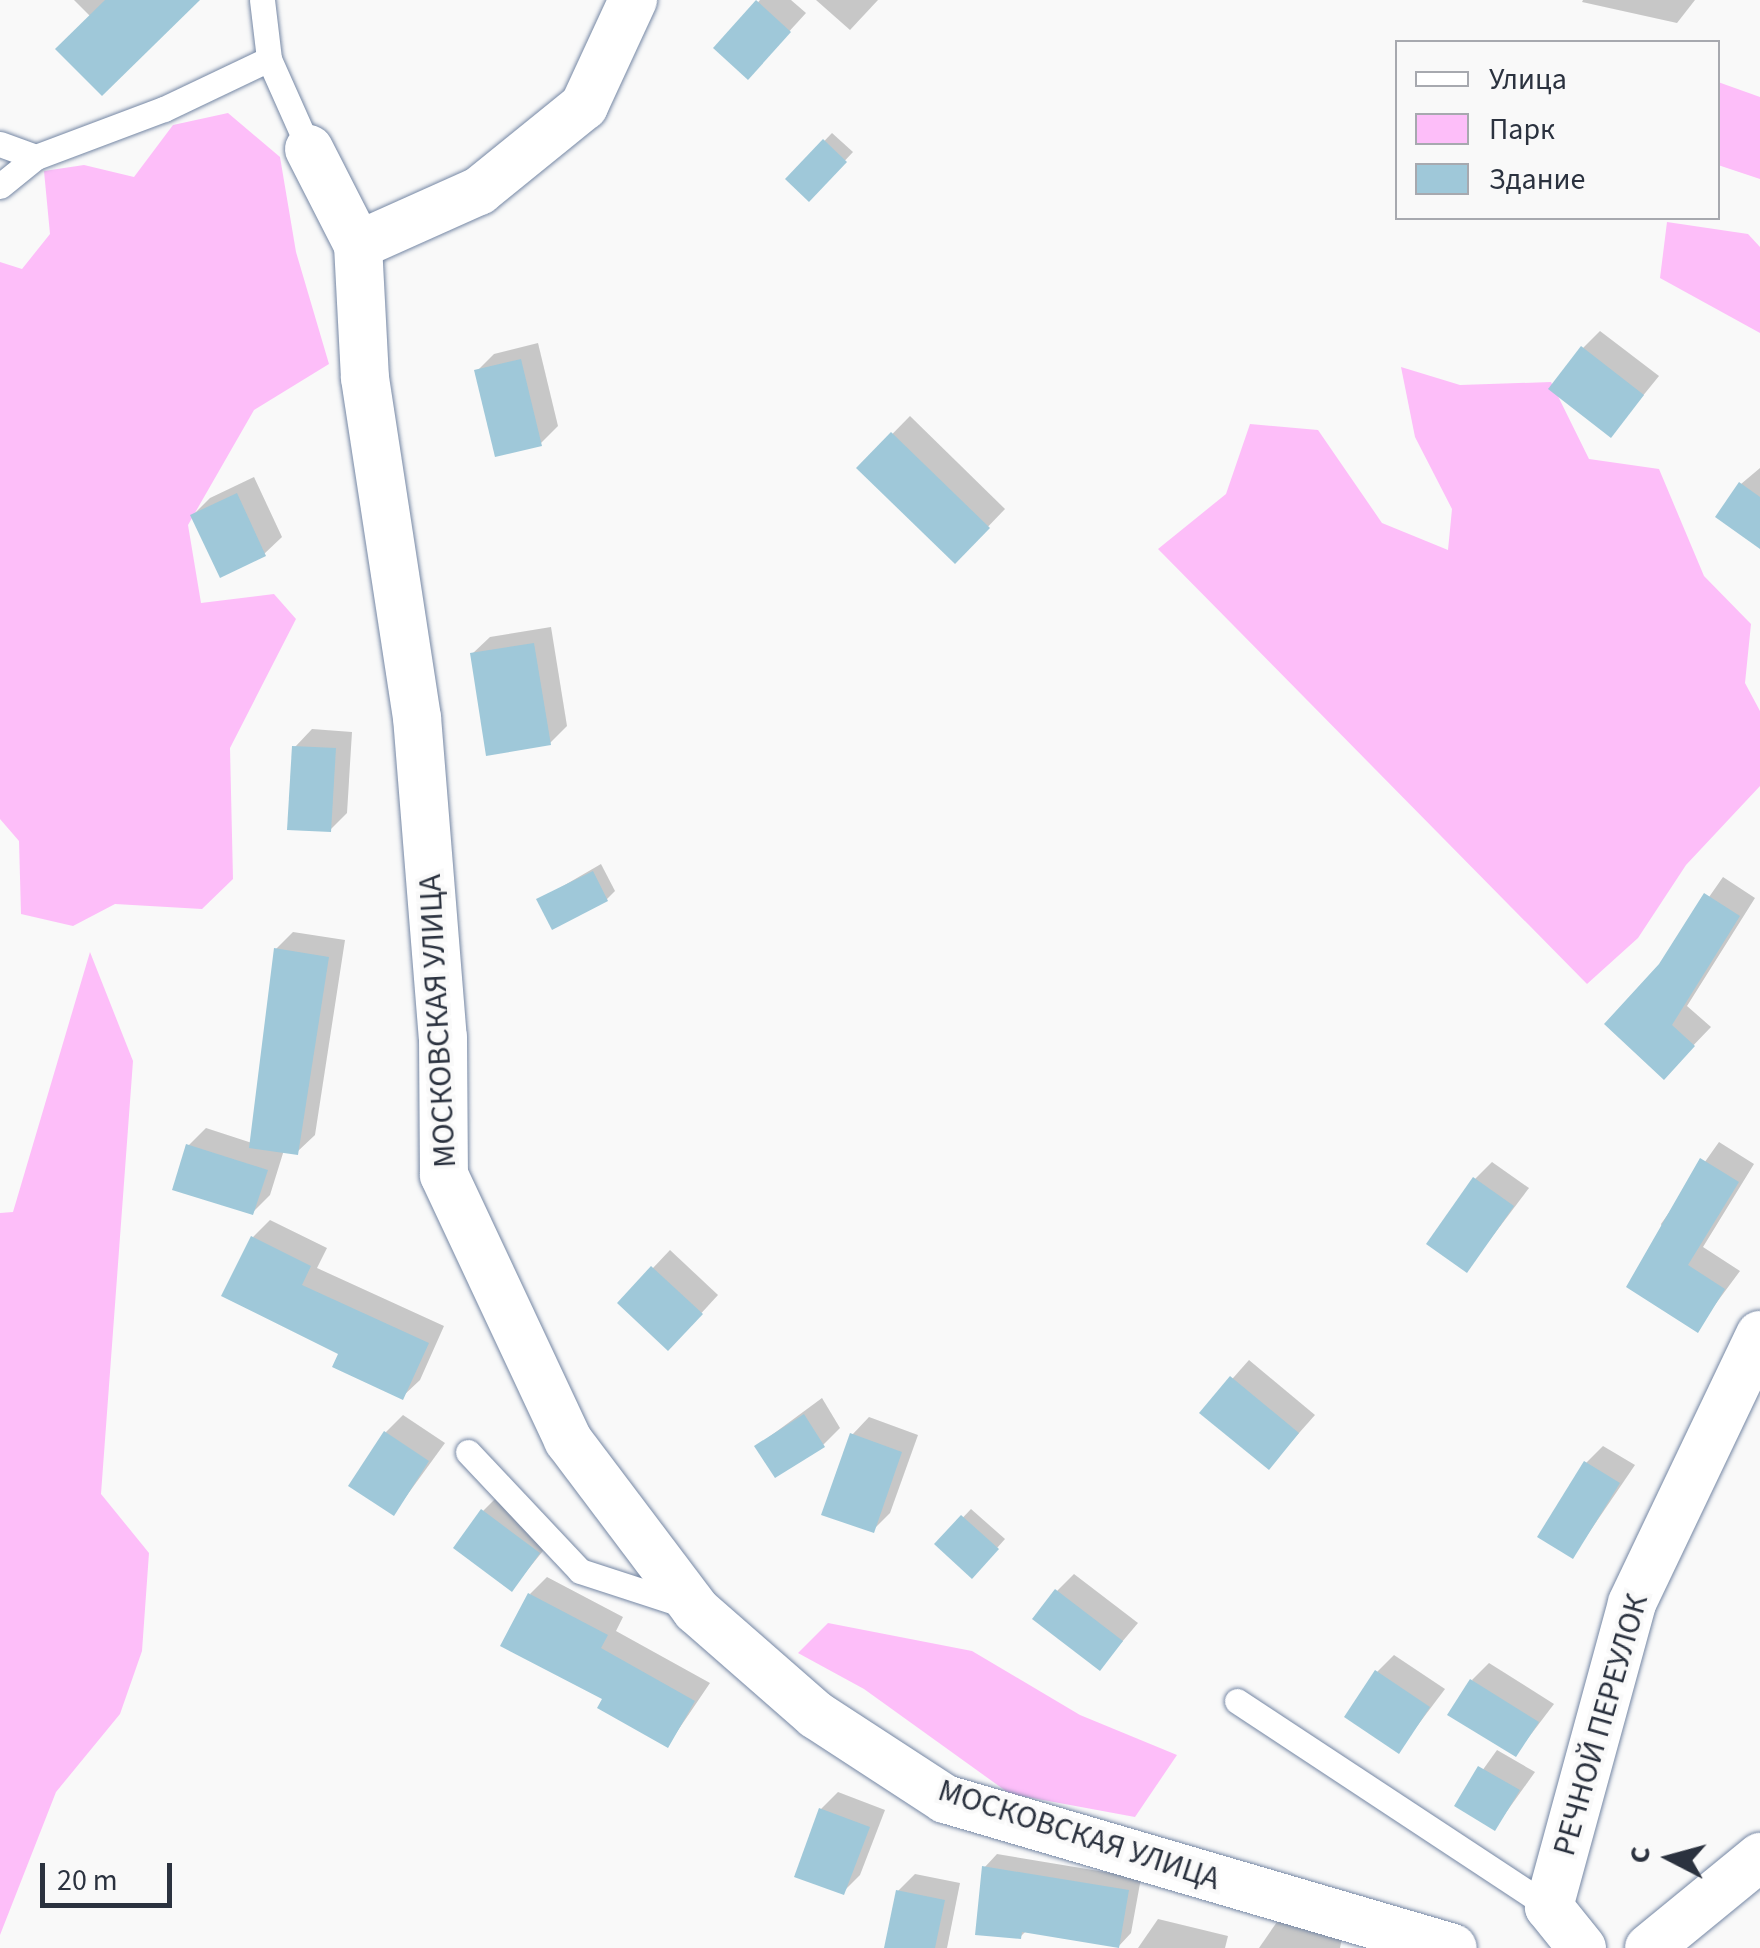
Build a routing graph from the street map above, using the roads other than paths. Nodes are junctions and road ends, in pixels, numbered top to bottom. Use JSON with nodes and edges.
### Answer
{"nodes":[{"id":1,"x":262,"y":0,"type":"edge"},
{"id":2,"x":633,"y":0,"type":"edge"},
{"id":3,"x":269,"y":60,"type":"junction"},
{"id":4,"x":0,"y":144,"type":"edge"},
{"id":5,"x":309,"y":149,"type":"joint"},
{"id":6,"x":36,"y":157,"type":"junction"},
{"id":7,"x":0,"y":186,"type":"edge"},
{"id":8,"x":358,"y":245,"type":"junction"},
{"id":9,"x":1760,"y":1335,"type":"edge"},
{"id":10,"x":468,"y":1452,"type":"dead end"},
{"id":11,"x":696,"y":1610,"type":"junction"},
{"id":12,"x":1237,"y":1701,"type":"dead end"},
{"id":13,"x":1760,"y":1856,"type":"edge"},
{"id":14,"x":1549,"y":1907,"type":"junction"},
{"id":15,"x":1454,"y":1948,"type":"edge"},
{"id":16,"x":1582,"y":1948,"type":"edge"},
{"id":17,"x":1649,"y":1948,"type":"edge"}],
"edges":[{"from":1,"to":3,"type":"lane"},
{"from":2,"to":8,"type":"street"},
{"from":3,"to":5,"type":"lane"},
{"from":3,"to":6,"type":"lane"},
{"from":4,"to":6,"type":"lane"},
{"from":5,"to":8,"type":"street"},
{"from":6,"to":7,"type":"lane"},
{"from":8,"to":11,"type":"street","name":"МОСКОВСКАЯ УЛИЦА"},
{"from":9,"to":14,"type":"street","name":"РЕЧНОЙ ПЕРЕУЛОК"},
{"from":10,"to":11,"type":"lane"},
{"from":11,"to":15,"type":"street","name":"МОСКОВСКАЯ УЛИЦА"},
{"from":12,"to":14,"type":"lane"},
{"from":13,"to":17,"type":"street"},
{"from":14,"to":16,"type":"street"}]}
